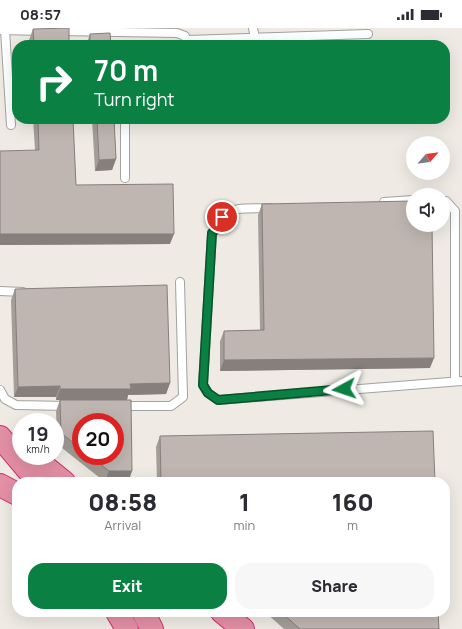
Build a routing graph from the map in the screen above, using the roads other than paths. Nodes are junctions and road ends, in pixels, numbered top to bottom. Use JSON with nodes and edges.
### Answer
{"nodes":[{"id":1,"x":253,"y":28,"type":"edge"},
{"id":2,"x":2,"y":30,"type":"edge"},
{"id":3,"x":368,"y":34,"type":"dead end"},
{"id":4,"x":255,"y":38,"type":"junction"},
{"id":5,"x":186,"y":40,"type":"edge"},
{"id":6,"x":221,"y":40,"type":"edge"},
{"id":7,"x":125,"y":124,"type":"edge"},
{"id":8,"x":11,"y":125,"type":"dead end"},
{"id":9,"x":124,"y":178,"type":"dead end"},
{"id":10,"x":406,"y":200,"type":"edge"},
{"id":11,"x":373,"y":202,"type":"edge"},
{"id":12,"x":450,"y":206,"type":"edge"},
{"id":13,"x":278,"y":208,"type":"edge"},
{"id":14,"x":180,"y":282,"type":"dead end"},
{"id":15,"x":0,"y":292,"type":"edge"},
{"id":16,"x":30,"y":292,"type":"edge"},
{"id":17,"x":458,"y":380,"type":"edge"},
{"id":18,"x":0,"y":390,"type":"edge"},
{"id":19,"x":78,"y":406,"type":"edge"},
{"id":20,"x":109,"y":406,"type":"edge"},
{"id":21,"x":0,"y":432,"type":"edge"},
{"id":22,"x":0,"y":437,"type":"edge"},
{"id":23,"x":12,"y":441,"type":"edge"},
{"id":24,"x":43,"y":465,"type":"edge"},
{"id":25,"x":34,"y":477,"type":"edge"},
{"id":26,"x":58,"y":477,"type":"edge"},
{"id":27,"x":0,"y":485,"type":"edge"},
{"id":28,"x":12,"y":491,"type":"edge"},
{"id":29,"x":120,"y":617,"type":"edge"},
{"id":30,"x":146,"y":617,"type":"edge"},
{"id":31,"x":228,"y":617,"type":"edge"},
{"id":32,"x":127,"y":629,"type":"edge"},
{"id":33,"x":152,"y":629,"type":"edge"},
{"id":34,"x":243,"y":629,"type":"edge"}],
"edges":[{"from":1,"to":4,"type":"lane"},
{"from":2,"to":5,"type":"lane"},
{"from":2,"to":8,"type":"lane"},
{"from":3,"to":4,"type":"lane"},
{"from":4,"to":6,"type":"lane"},
{"from":7,"to":9,"type":"lane"},
{"from":10,"to":11,"type":"lane"},
{"from":12,"to":17,"type":"lane"},
{"from":13,"to":17,"type":"lane"},
{"from":14,"to":20,"type":"lane"},
{"from":15,"to":16,"type":"lane"},
{"from":18,"to":19,"type":"lane"},
{"from":21,"to":23,"type":"highway"},
{"from":22,"to":25,"type":"highway"},
{"from":24,"to":26,"type":"highway"},
{"from":27,"to":28,"type":"highway"},
{"from":29,"to":32,"type":"highway"},
{"from":30,"to":33,"type":"highway"},
{"from":31,"to":34,"type":"highway"}]}
